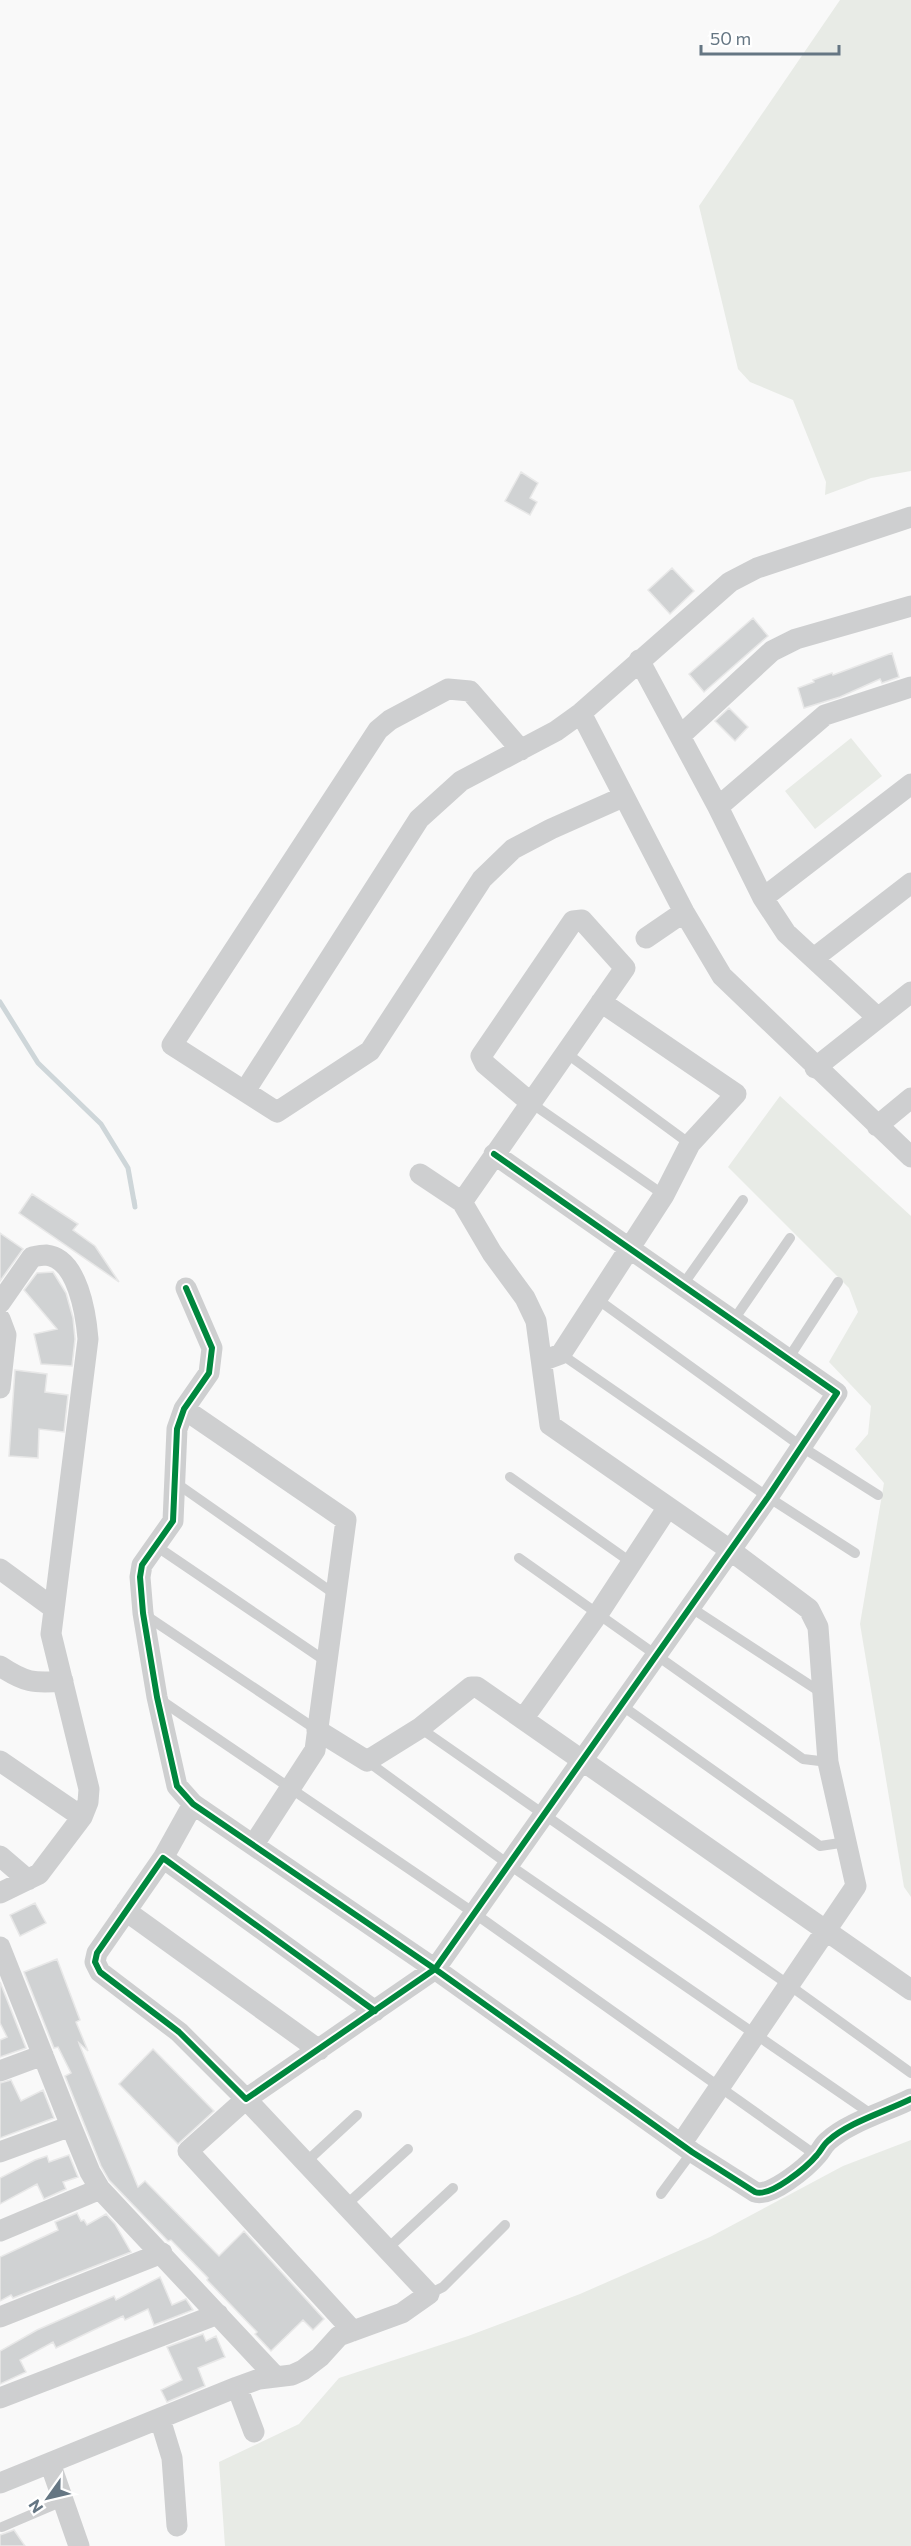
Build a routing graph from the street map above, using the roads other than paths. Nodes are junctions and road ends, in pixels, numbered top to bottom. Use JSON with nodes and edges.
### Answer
{"nodes":[{"id":1,"x":911,"y":516,"type":"edge"},
{"id":2,"x":911,"y":606,"type":"edge"},
{"id":3,"x":639,"y":660,"type":"junction"},
{"id":4,"x":911,"y":687,"type":"edge"},
{"id":5,"x":581,"y":713,"type":"junction"},
{"id":6,"x":680,"y":736,"type":"junction"},
{"id":7,"x":521,"y":750,"type":"junction"},
{"id":8,"x":911,"y":784,"type":"edge"},
{"id":9,"x":623,"y":796,"type":"junction"},
{"id":10,"x":718,"y":807,"type":"junction"},
{"id":11,"x":911,"y":883,"type":"edge"},
{"id":12,"x":763,"y":898,"type":"junction"},
{"id":13,"x":684,"y":912,"type":"junction"},
{"id":14,"x":646,"y":938,"type":"dead end"},
{"id":15,"x":814,"y":958,"type":"junction"},
{"id":16,"x":911,"y":992,"type":"edge"},
{"id":17,"x":601,"y":1002,"type":"junction"},
{"id":18,"x":878,"y":1018,"type":"junction"},
{"id":19,"x":566,"y":1053,"type":"junction"},
{"id":20,"x":815,"y":1068,"type":"junction"},
{"id":21,"x":245,"y":1091,"type":"junction"},
{"id":22,"x":911,"y":1098,"type":"edge"},
{"id":23,"x":531,"y":1103,"type":"junction"},
{"id":24,"x":877,"y":1126,"type":"junction"},
{"id":25,"x":690,"y":1144,"type":"junction"},
{"id":26,"x":495,"y":1154,"type":"junction"},
{"id":27,"x":911,"y":1157,"type":"edge"},
{"id":28,"x":420,"y":1174,"type":"dead end"},
{"id":29,"x":664,"y":1195,"type":"junction"},
{"id":30,"x":743,"y":1200,"type":"dead end"},
{"id":31,"x":462,"y":1202,"type":"junction"},
{"id":32,"x":790,"y":1238,"type":"dead end"},
{"id":33,"x":629,"y":1249,"type":"junction"},
{"id":34,"x":838,"y":1282,"type":"dead end"},
{"id":35,"x":682,"y":1286,"type":"junction"},
{"id":36,"x":186,"y":1288,"type":"dead end"},
{"id":37,"x":597,"y":1299,"type":"junction"},
{"id":38,"x":0,"y":1303,"type":"edge"},
{"id":39,"x":0,"y":1319,"type":"edge"},
{"id":40,"x":733,"y":1321,"type":"junction"},
{"id":41,"x":552,"y":1358,"type":"junction"},
{"id":42,"x":788,"y":1359,"type":"junction"},
{"id":43,"x":0,"y":1388,"type":"edge"},
{"id":44,"x":184,"y":1409,"type":"junction"},
{"id":45,"x":802,"y":1448,"type":"junction"},
{"id":46,"x":510,"y":1477,"type":"dead end"},
{"id":47,"x":176,"y":1483,"type":"junction"},
{"id":48,"x":878,"y":1495,"type":"dead end"},
{"id":49,"x":768,"y":1497,"type":"junction"},
{"id":50,"x":668,"y":1507,"type":"junction"},
{"id":51,"x":156,"y":1546,"type":"junction"},
{"id":52,"x":730,"y":1550,"type":"junction"},
{"id":53,"x":855,"y":1553,"type":"dead end"},
{"id":54,"x":519,"y":1558,"type":"dead end"},
{"id":55,"x":632,"y":1563,"type":"junction"},
{"id":56,"x":0,"y":1569,"type":"edge"},
{"id":57,"x":337,"y":1595,"type":"junction"},
{"id":58,"x":52,"y":1607,"type":"junction"},
{"id":59,"x":690,"y":1607,"type":"junction"},
{"id":60,"x":142,"y":1613,"type":"junction"},
{"id":61,"x":598,"y":1614,"type":"junction"},
{"id":62,"x":657,"y":1655,"type":"junction"},
{"id":63,"x":327,"y":1662,"type":"junction"},
{"id":64,"x":0,"y":1666,"type":"edge"},
{"id":65,"x":63,"y":1681,"type":"junction"},
{"id":66,"x":822,"y":1693,"type":"junction"},
{"id":67,"x":157,"y":1697,"type":"junction"},
{"id":68,"x":621,"y":1706,"type":"junction"},
{"id":69,"x":523,"y":1719,"type":"junction"},
{"id":70,"x":420,"y":1728,"type":"junction"},
{"id":71,"x":317,"y":1730,"type":"junction"},
{"id":72,"x":582,"y":1759,"type":"junction"},
{"id":73,"x":0,"y":1761,"type":"edge"},
{"id":74,"x":367,"y":1761,"type":"junction"},
{"id":75,"x":828,"y":1762,"type":"junction"},
{"id":76,"x":292,"y":1788,"type":"junction"},
{"id":77,"x":193,"y":1804,"type":"junction"},
{"id":78,"x":542,"y":1814,"type":"junction"},
{"id":79,"x":82,"y":1817,"type":"junction"},
{"id":80,"x":847,"y":1842,"type":"junction"},
{"id":81,"x":254,"y":1844,"type":"junction"},
{"id":82,"x":0,"y":1856,"type":"edge"},
{"id":83,"x":163,"y":1858,"type":"junction"},
{"id":84,"x":508,"y":1864,"type":"junction"},
{"id":85,"x":28,"y":1880,"type":"junction"},
{"id":86,"x":0,"y":1893,"type":"edge"},
{"id":87,"x":126,"y":1911,"type":"junction"},
{"id":88,"x":474,"y":1913,"type":"junction"},
{"id":89,"x":826,"y":1930,"type":"junction"},
{"id":90,"x":0,"y":1947,"type":"edge"},
{"id":91,"x":435,"y":1969,"type":"junction"},
{"id":92,"x":6,"y":1981,"type":"edge"},
{"id":93,"x":789,"y":1984,"type":"junction"},
{"id":94,"x":911,"y":1990,"type":"edge"},
{"id":95,"x":375,"y":2011,"type":"junction"},
{"id":96,"x":756,"y":2034,"type":"junction"},
{"id":97,"x":319,"y":2050,"type":"junction"},
{"id":98,"x":43,"y":2055,"type":"junction"},
{"id":99,"x":0,"y":2071,"type":"edge"},
{"id":100,"x":911,"y":2073,"type":"edge"},
{"id":101,"x":721,"y":2086,"type":"junction"},
{"id":102,"x":246,"y":2099,"type":"junction"},
{"id":103,"x":911,"y":2099,"type":"edge"},
{"id":104,"x":357,"y":2115,"type":"dead end"},
{"id":105,"x":874,"y":2116,"type":"junction"},
{"id":106,"x":71,"y":2126,"type":"junction"},
{"id":107,"x":687,"y":2148,"type":"junction"},
{"id":108,"x":408,"y":2149,"type":"dead end"},
{"id":109,"x":0,"y":2152,"type":"edge"},
{"id":110,"x":817,"y":2156,"type":"junction"},
{"id":111,"x":305,"y":2163,"type":"junction"},
{"id":112,"x":453,"y":2188,"type":"dead end"},
{"id":113,"x":100,"y":2189,"type":"junction"},
{"id":114,"x":661,"y":2194,"type":"dead end"},
{"id":115,"x":346,"y":2205,"type":"junction"},
{"id":116,"x":506,"y":2225,"type":"dead end"},
{"id":117,"x":0,"y":2231,"type":"edge"},
{"id":118,"x":387,"y":2249,"type":"junction"},
{"id":119,"x":162,"y":2253,"type":"junction"},
{"id":120,"x":429,"y":2294,"type":"junction"},
{"id":121,"x":218,"y":2314,"type":"junction"},
{"id":122,"x":0,"y":2317,"type":"edge"},
{"id":123,"x":353,"y":2331,"type":"junction"},
{"id":124,"x":275,"y":2376,"type":"junction"},
{"id":125,"x":237,"y":2387,"type":"junction"},
{"id":126,"x":0,"y":2398,"type":"edge"},
{"id":127,"x":160,"y":2419,"type":"junction"},
{"id":128,"x":254,"y":2432,"type":"dead end"},
{"id":129,"x":50,"y":2463,"type":"junction"},
{"id":130,"x":0,"y":2483,"type":"edge"},
{"id":131,"x":63,"y":2501,"type":"junction"},
{"id":132,"x":177,"y":2526,"type":"dead end"},
{"id":133,"x":2,"y":2527,"type":"dead end"},
{"id":134,"x":79,"y":2546,"type":"edge"}],
"edges":[{"from":1,"to":3,"type":"street"},
{"from":2,"to":6,"type":"street"},
{"from":3,"to":5,"type":"street"},
{"from":3,"to":6,"type":"street"},
{"from":4,"to":10,"type":"street"},
{"from":5,"to":7,"type":"street"},
{"from":5,"to":9,"type":"street"},
{"from":6,"to":10,"type":"street"},
{"from":7,"to":21,"type":"street"},
{"from":7,"to":21,"type":"street"},
{"from":8,"to":12,"type":"street"},
{"from":9,"to":13,"type":"street"},
{"from":9,"to":21,"type":"street"},
{"from":10,"to":12,"type":"street"},
{"from":11,"to":15,"type":"street"},
{"from":12,"to":15,"type":"street"},
{"from":13,"to":14,"type":"street"},
{"from":13,"to":20,"type":"street"},
{"from":15,"to":18,"type":"street"},
{"from":16,"to":18,"type":"street"},
{"from":17,"to":19,"type":"street"},
{"from":17,"to":23,"type":"street"},
{"from":17,"to":25,"type":"street"},
{"from":18,"to":20,"type":"street"},
{"from":19,"to":23,"type":"street"},
{"from":19,"to":25,"type":"lane"},
{"from":20,"to":24,"type":"street"},
{"from":22,"to":24,"type":"street"},
{"from":23,"to":26,"type":"street"},
{"from":23,"to":29,"type":"lane"},
{"from":24,"to":27,"type":"street"},
{"from":25,"to":29,"type":"street"},
{"from":26,"to":31,"type":"street"},
{"from":26,"to":33,"type":"street"},
{"from":28,"to":31,"type":"street"},
{"from":29,"to":33,"type":"street"},
{"from":30,"to":35,"type":"lane"},
{"from":31,"to":41,"type":"street"},
{"from":32,"to":40,"type":"lane"},
{"from":33,"to":35,"type":"street"},
{"from":33,"to":37,"type":"street"},
{"from":34,"to":42,"type":"lane"},
{"from":35,"to":40,"type":"street"},
{"from":36,"to":44,"type":"street"},
{"from":37,"to":41,"type":"street"},
{"from":37,"to":45,"type":"lane"},
{"from":38,"to":58,"type":"street"},
{"from":39,"to":43,"type":"street"},
{"from":40,"to":42,"type":"street"},
{"from":41,"to":49,"type":"lane"},
{"from":41,"to":50,"type":"street"},
{"from":42,"to":45,"type":"street"},
{"from":44,"to":47,"type":"street"},
{"from":44,"to":57,"type":"street"},
{"from":45,"to":48,"type":"lane"},
{"from":45,"to":49,"type":"street"},
{"from":46,"to":55,"type":"lane"},
{"from":47,"to":51,"type":"street"},
{"from":47,"to":57,"type":"lane"},
{"from":49,"to":52,"type":"street"},
{"from":49,"to":53,"type":"lane"},
{"from":50,"to":52,"type":"street"},
{"from":50,"to":55,"type":"street"},
{"from":51,"to":60,"type":"street"},
{"from":51,"to":63,"type":"lane"},
{"from":52,"to":59,"type":"street"},
{"from":52,"to":66,"type":"street"},
{"from":54,"to":61,"type":"lane"},
{"from":55,"to":61,"type":"street"},
{"from":56,"to":58,"type":"street"},
{"from":57,"to":63,"type":"street"},
{"from":58,"to":65,"type":"street"},
{"from":59,"to":62,"type":"street"},
{"from":59,"to":66,"type":"lane"},
{"from":60,"to":67,"type":"street"},
{"from":60,"to":71,"type":"lane"},
{"from":61,"to":62,"type":"lane"},
{"from":61,"to":69,"type":"street"},
{"from":62,"to":68,"type":"street"},
{"from":62,"to":75,"type":"lane"},
{"from":63,"to":71,"type":"street"},
{"from":64,"to":65,"type":"street"},
{"from":65,"to":79,"type":"street"},
{"from":66,"to":75,"type":"street"},
{"from":67,"to":76,"type":"lane"},
{"from":67,"to":77,"type":"street"},
{"from":68,"to":72,"type":"street"},
{"from":68,"to":80,"type":"lane"},
{"from":69,"to":70,"type":"street"},
{"from":69,"to":72,"type":"street"},
{"from":70,"to":74,"type":"street"},
{"from":70,"to":78,"type":"lane"},
{"from":71,"to":74,"type":"street"},
{"from":71,"to":76,"type":"street"},
{"from":72,"to":78,"type":"street"},
{"from":72,"to":89,"type":"street"},
{"from":73,"to":79,"type":"street"},
{"from":74,"to":84,"type":"lane"},
{"from":75,"to":80,"type":"street"},
{"from":76,"to":81,"type":"street"},
{"from":76,"to":88,"type":"lane"},
{"from":77,"to":81,"type":"street"},
{"from":77,"to":83,"type":"street"},
{"from":78,"to":84,"type":"street"},
{"from":78,"to":93,"type":"lane"},
{"from":79,"to":85,"type":"street"},
{"from":80,"to":89,"type":"street"},
{"from":81,"to":91,"type":"street"},
{"from":82,"to":85,"type":"street"},
{"from":83,"to":87,"type":"street"},
{"from":83,"to":95,"type":"street"},
{"from":84,"to":88,"type":"street"},
{"from":84,"to":96,"type":"lane"},
{"from":85,"to":86,"type":"street"},
{"from":87,"to":97,"type":"street"},
{"from":87,"to":102,"type":"street"},
{"from":88,"to":91,"type":"street"},
{"from":88,"to":101,"type":"lane"},
{"from":89,"to":93,"type":"street"},
{"from":89,"to":94,"type":"street"},
{"from":90,"to":92,"type":"street"},
{"from":91,"to":95,"type":"street"},
{"from":91,"to":107,"type":"street"},
{"from":92,"to":98,"type":"street"},
{"from":93,"to":96,"type":"street"},
{"from":93,"to":100,"type":"lane"},
{"from":95,"to":97,"type":"street"},
{"from":96,"to":101,"type":"street"},
{"from":96,"to":105,"type":"lane"},
{"from":97,"to":102,"type":"street"},
{"from":98,"to":99,"type":"street"},
{"from":98,"to":106,"type":"street"},
{"from":101,"to":107,"type":"street"},
{"from":101,"to":110,"type":"lane"},
{"from":102,"to":111,"type":"street"},
{"from":102,"to":123,"type":"street"},
{"from":103,"to":105,"type":"street"},
{"from":104,"to":111,"type":"lane"},
{"from":105,"to":110,"type":"street"},
{"from":106,"to":109,"type":"street"},
{"from":106,"to":113,"type":"street"},
{"from":107,"to":110,"type":"street"},
{"from":107,"to":114,"type":"lane"},
{"from":108,"to":115,"type":"lane"},
{"from":111,"to":115,"type":"street"},
{"from":112,"to":118,"type":"lane"},
{"from":113,"to":117,"type":"street"},
{"from":113,"to":119,"type":"street"},
{"from":115,"to":118,"type":"street"},
{"from":116,"to":120,"type":"lane"},
{"from":118,"to":120,"type":"street"},
{"from":119,"to":121,"type":"street"},
{"from":119,"to":122,"type":"street"},
{"from":120,"to":123,"type":"street"},
{"from":121,"to":124,"type":"street"},
{"from":121,"to":126,"type":"street"},
{"from":123,"to":124,"type":"street"},
{"from":124,"to":125,"type":"street"},
{"from":125,"to":127,"type":"street"},
{"from":125,"to":128,"type":"street"},
{"from":127,"to":129,"type":"street"},
{"from":127,"to":132,"type":"street"},
{"from":129,"to":130,"type":"street"},
{"from":129,"to":131,"type":"street"},
{"from":131,"to":133,"type":"lane"},
{"from":131,"to":134,"type":"street"}]}
